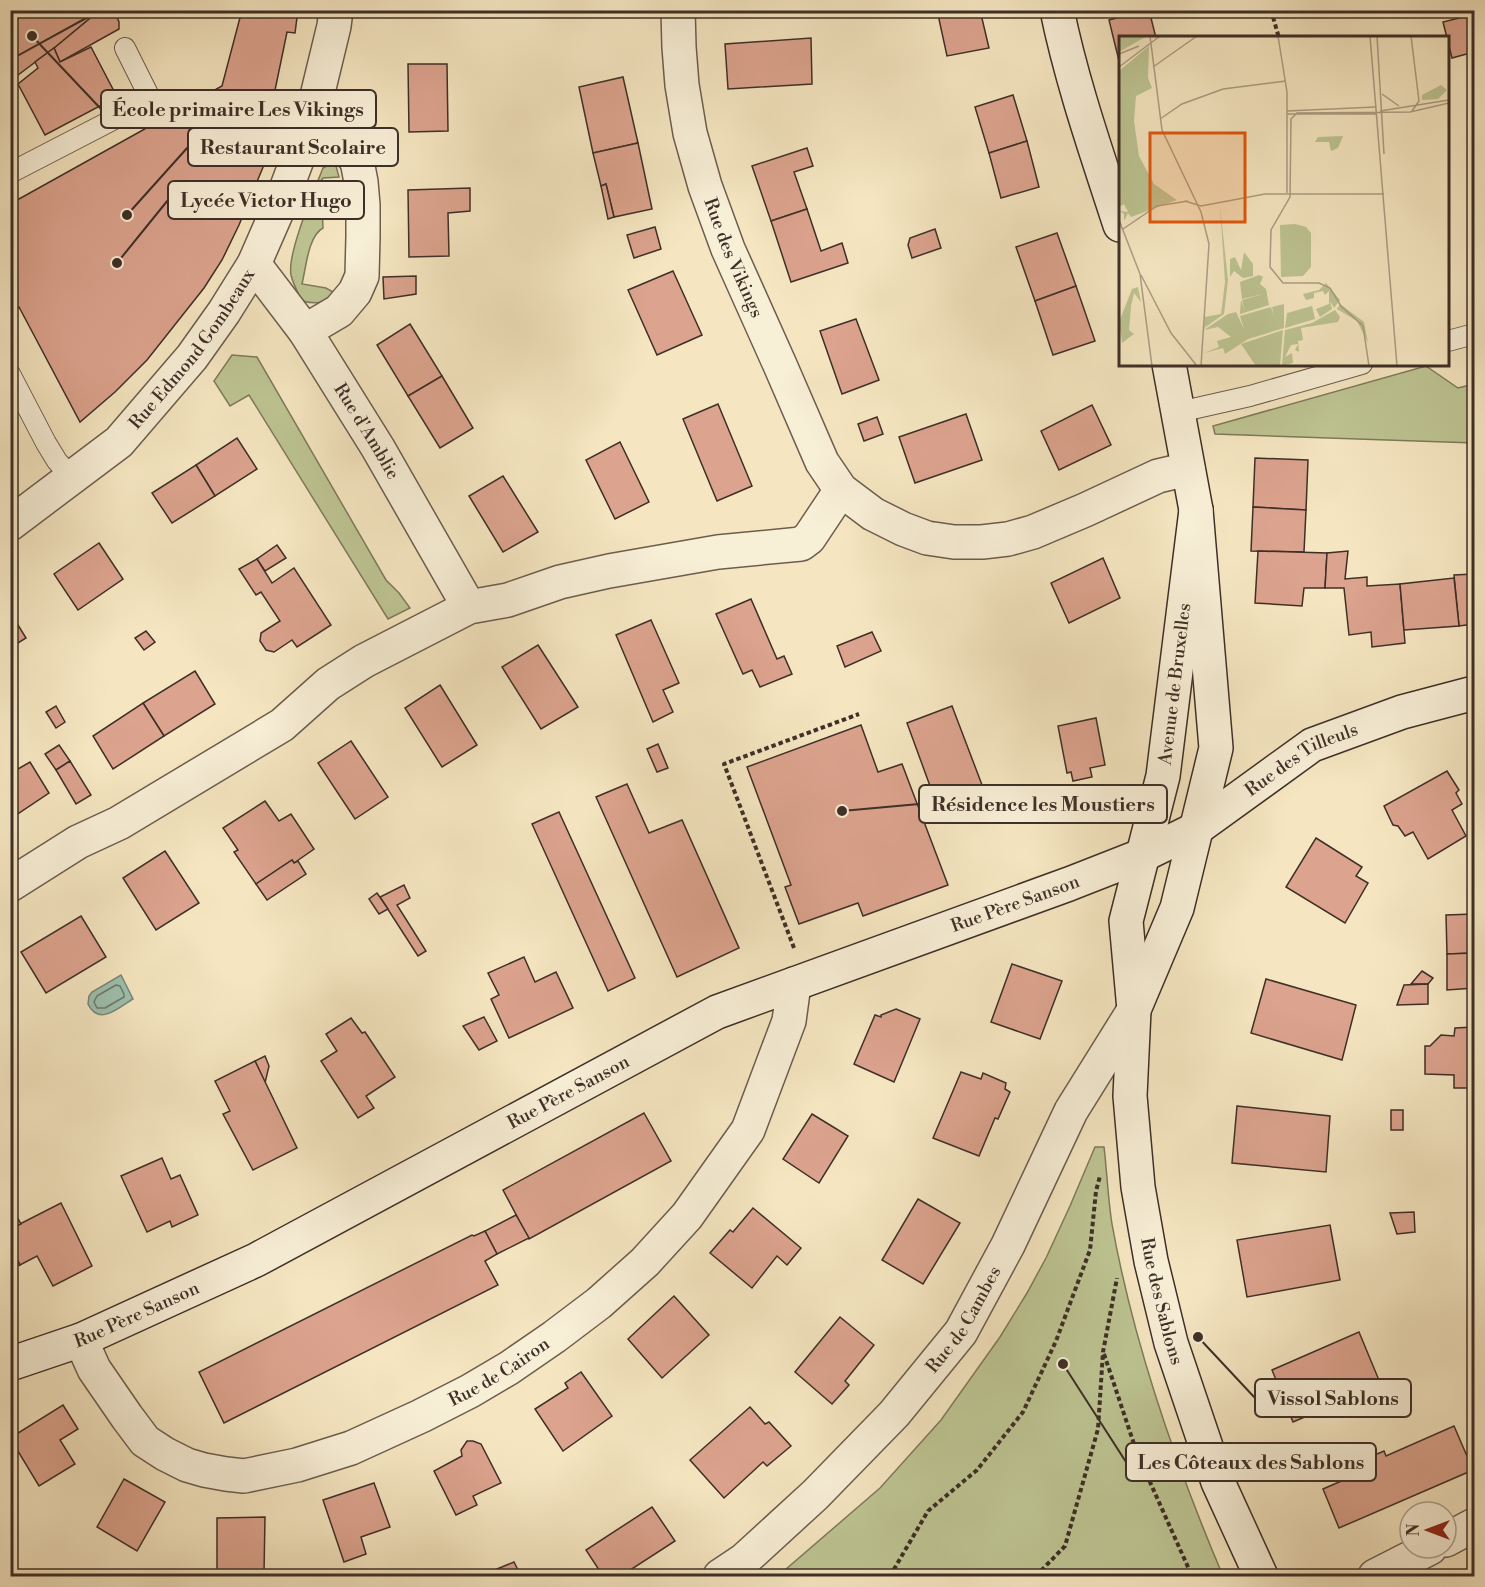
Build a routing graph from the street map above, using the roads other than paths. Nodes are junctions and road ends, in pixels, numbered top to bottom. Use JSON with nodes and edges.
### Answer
{"nodes":[{"id":1,"x":336,"y":10,"type":"edge"},
{"id":2,"x":678,"y":10,"type":"edge"},
{"id":3,"x":1056,"y":10,"type":"edge"},
{"id":4,"x":125,"y":48,"type":"dead end"},
{"id":5,"x":310,"y":125,"type":"junction"},
{"id":6,"x":10,"y":174,"type":"edge"},
{"id":7,"x":1119,"y":222,"type":"edge"},
{"id":8,"x":254,"y":264,"type":"junction"},
{"id":9,"x":305,"y":331,"type":"junction"},
{"id":10,"x":1474,"y":334,"type":"edge"},
{"id":11,"x":1449,"y":341,"type":"edge"},
{"id":12,"x":1169,"y":366,"type":"edge"},
{"id":13,"x":1355,"y":366,"type":"edge"},
{"id":14,"x":10,"y":375,"type":"edge"},
{"id":15,"x":1179,"y":412,"type":"junction"},
{"id":16,"x":1188,"y":469,"type":"junction"},
{"id":17,"x":72,"y":478,"type":"junction"},
{"id":18,"x":841,"y":490,"type":"junction"},
{"id":19,"x":1196,"y":510,"type":"junction"},
{"id":20,"x":10,"y":524,"type":"edge"},
{"id":21,"x":468,"y":607,"type":"junction"},
{"id":22,"x":1474,"y":693,"type":"edge"},
{"id":23,"x":1196,"y":829,"type":"junction"},
{"id":24,"x":1143,"y":855,"type":"junction"},
{"id":25,"x":10,"y":885,"type":"edge"},
{"id":26,"x":796,"y":971,"type":"junction"},
{"id":27,"x":1134,"y":1010,"type":"junction"},
{"id":28,"x":81,"y":1340,"type":"junction"},
{"id":29,"x":10,"y":1364,"type":"edge"},
{"id":30,"x":1474,"y":1525,"type":"edge"},
{"id":31,"x":1458,"y":1534,"type":"edge"},
{"id":32,"x":1407,"y":1560,"type":"edge"},
{"id":33,"x":720,"y":1576,"type":"edge"},
{"id":34,"x":1261,"y":1576,"type":"edge"},
{"id":35,"x":1376,"y":1576,"type":"edge"}],
"edges":[{"from":1,"to":5,"type":"street","name":"Rue Edmond Gombeaux"},
{"from":2,"to":18,"type":"street","name":"Rue des Vikings"},
{"from":3,"to":7,"type":"street"},
{"from":4,"to":6,"type":"lane"},
{"from":5,"to":8,"type":"street","name":"Rue Edmond Gombeaux"},
{"from":5,"to":9,"type":"street"},
{"from":8,"to":9,"type":"street","name":"Rue d'Amblie"},
{"from":8,"to":17,"type":"street","name":"Rue Edmond Gombeaux"},
{"from":9,"to":21,"type":"street","name":"Rue d'Amblie"},
{"from":10,"to":11,"type":"lane"},
{"from":12,"to":15,"type":"street","name":"Avenue de Bruxelles"},
{"from":13,"to":15,"type":"lane"},
{"from":14,"to":17,"type":"lane"},
{"from":15,"to":16,"type":"street","name":"Avenue de Bruxelles"},
{"from":16,"to":18,"type":"street","name":"Rue des Vikings"},
{"from":16,"to":19,"type":"street","name":"Avenue de Bruxelles"},
{"from":17,"to":20,"type":"street","name":"Rue Edmond Gombeaux"},
{"from":18,"to":21,"type":"street"},
{"from":19,"to":23,"type":"street","name":"Avenue de Bruxelles"},
{"from":19,"to":24,"type":"street","name":"Avenue de Bruxelles"},
{"from":21,"to":25,"type":"street"},
{"from":22,"to":23,"type":"street","name":"Rue des Tilleuls"},
{"from":23,"to":24,"type":"street","name":"Rue des Tilleuls"},
{"from":23,"to":27,"type":"street","name":"Rue des Sablons"},
{"from":24,"to":26,"type":"street","name":"Rue Père Sanson"},
{"from":24,"to":27,"type":"street","name":"Rue des Sablons"},
{"from":26,"to":28,"type":"street","name":"Rue Père Sanson"},
{"from":26,"to":28,"type":"street","name":"Rue de Cairon"},
{"from":27,"to":33,"type":"street","name":"Rue de Cambes"},
{"from":27,"to":34,"type":"street","name":"Rue des Sablons"},
{"from":28,"to":29,"type":"street","name":"Rue Père Sanson"},
{"from":30,"to":31,"type":"street"},
{"from":32,"to":35,"type":"street"}]}
